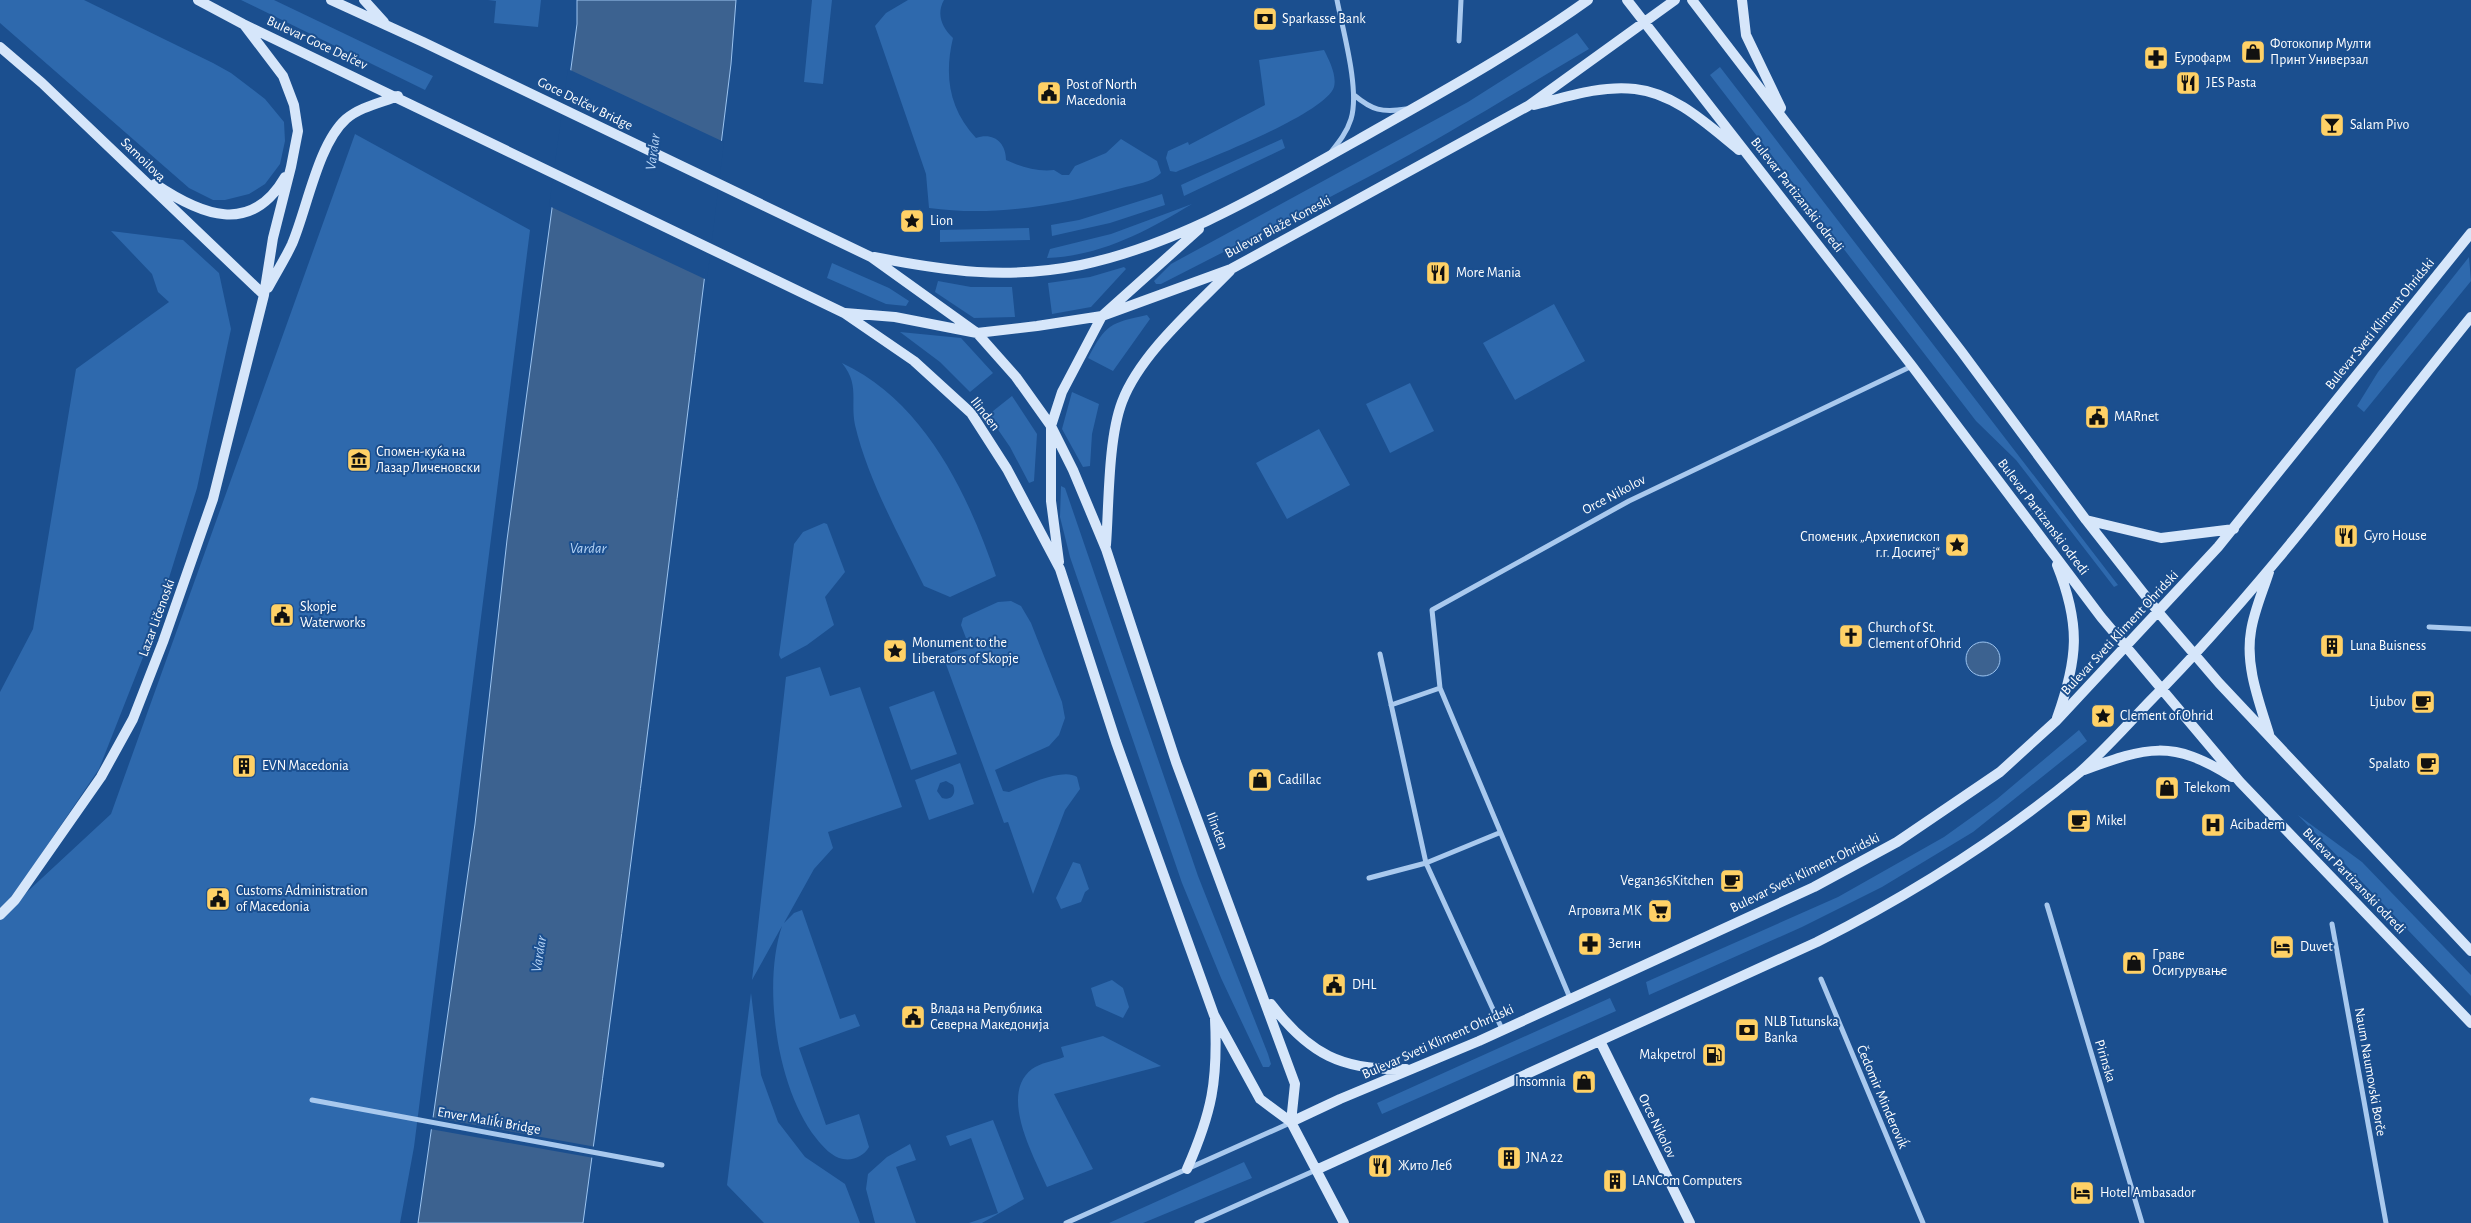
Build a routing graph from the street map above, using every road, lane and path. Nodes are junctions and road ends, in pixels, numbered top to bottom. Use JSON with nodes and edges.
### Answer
{"nodes":[{"id":1,"x":198,"y":0,"type":"edge"},
{"id":2,"x":331,"y":0,"type":"edge"},
{"id":3,"x":364,"y":0,"type":"edge"},
{"id":4,"x":1337,"y":0,"type":"edge"},
{"id":5,"x":1461,"y":0,"type":"edge"},
{"id":6,"x":1588,"y":0,"type":"edge"},
{"id":7,"x":1626,"y":0,"type":"edge"},
{"id":8,"x":1675,"y":0,"type":"edge"},
{"id":9,"x":1692,"y":0,"type":"edge"},
{"id":10,"x":1742,"y":0,"type":"edge"},
{"id":11,"x":242,"y":24,"type":"junction"},
{"id":12,"x":1645,"y":24,"type":"junction"},
{"id":13,"x":388,"y":26,"type":"junction"},
{"id":14,"x":1459,"y":41,"type":"dead end"},
{"id":15,"x":0,"y":47,"type":"edge"},
{"id":16,"x":1354,"y":95,"type":"junction"},
{"id":17,"x":398,"y":96,"type":"junction"},
{"id":18,"x":1528,"y":106,"type":"junction"},
{"id":19,"x":1414,"y":108,"type":"junction"},
{"id":20,"x":1791,"y":129,"type":"junction"},
{"id":21,"x":1326,"y":157,"type":"junction"},
{"id":22,"x":1753,"y":161,"type":"junction"},
{"id":23,"x":292,"y":167,"type":"junction"},
{"id":24,"x":133,"y":170,"type":"junction"},
{"id":25,"x":1205,"y":223,"type":"junction"},
{"id":26,"x":2471,"y":233,"type":"edge"},
{"id":27,"x":871,"y":257,"type":"junction"},
{"id":28,"x":1231,"y":269,"type":"junction"},
{"id":29,"x":264,"y":295,"type":"junction"},
{"id":30,"x":844,"y":313,"type":"junction"},
{"id":31,"x":1102,"y":316,"type":"junction"},
{"id":32,"x":2471,"y":317,"type":"edge"},
{"id":33,"x":977,"y":333,"type":"junction"},
{"id":34,"x":1912,"y":366,"type":"junction"},
{"id":35,"x":1052,"y":426,"type":"junction"},
{"id":36,"x":2086,"y":520,"type":"junction"},
{"id":37,"x":2234,"y":529,"type":"junction"},
{"id":38,"x":1106,"y":548,"type":"junction"},
{"id":39,"x":2052,"y":553,"type":"junction"},
{"id":40,"x":2272,"y":565,"type":"junction"},
{"id":41,"x":1060,"y":569,"type":"junction"},
{"id":42,"x":2159,"y":612,"type":"junction"},
{"id":43,"x":2429,"y":627,"type":"dead end"},
{"id":44,"x":2471,"y":629,"type":"edge"},
{"id":45,"x":2127,"y":647,"type":"junction"},
{"id":46,"x":1380,"y":654,"type":"dead end"},
{"id":47,"x":2195,"y":656,"type":"junction"},
{"id":48,"x":1440,"y":688,"type":"junction"},
{"id":49,"x":2162,"y":689,"type":"junction"},
{"id":50,"x":1391,"y":705,"type":"junction"},
{"id":51,"x":2056,"y":721,"type":"junction"},
{"id":52,"x":2270,"y":738,"type":"junction"},
{"id":53,"x":2080,"y":771,"type":"junction"},
{"id":54,"x":2240,"y":782,"type":"junction"},
{"id":55,"x":1499,"y":833,"type":"junction"},
{"id":56,"x":1426,"y":863,"type":"junction"},
{"id":57,"x":1369,"y":878,"type":"dead end"},
{"id":58,"x":2047,"y":905,"type":"dead end"},
{"id":59,"x":0,"y":915,"type":"edge"},
{"id":60,"x":2332,"y":924,"type":"dead end"},
{"id":61,"x":2471,"y":951,"type":"edge"},
{"id":62,"x":1821,"y":979,"type":"dead end"},
{"id":63,"x":1265,"y":996,"type":"junction"},
{"id":64,"x":1570,"y":998,"type":"junction"},
{"id":65,"x":1214,"y":1015,"type":"junction"},
{"id":66,"x":2471,"y":1023,"type":"edge"},
{"id":67,"x":1502,"y":1029,"type":"junction"},
{"id":68,"x":1600,"y":1041,"type":"junction"},
{"id":69,"x":1414,"y":1068,"type":"junction"},
{"id":70,"x":312,"y":1100,"type":"dead end"},
{"id":71,"x":1291,"y":1122,"type":"junction"},
{"id":72,"x":662,"y":1164,"type":"dead end"},
{"id":73,"x":1187,"y":1169,"type":"junction"},
{"id":74,"x":1316,"y":1170,"type":"junction"},
{"id":75,"x":1066,"y":1223,"type":"edge"},
{"id":76,"x":1197,"y":1223,"type":"edge"},
{"id":77,"x":1344,"y":1223,"type":"edge"},
{"id":78,"x":1690,"y":1223,"type":"edge"},
{"id":79,"x":1923,"y":1223,"type":"edge"},
{"id":80,"x":2142,"y":1223,"type":"edge"},
{"id":81,"x":2386,"y":1223,"type":"edge"}],
"edges":[{"from":1,"to":11,"type":"street","name":"Bulevar Goce Delčev"},
{"from":2,"to":13,"type":"street"},
{"from":3,"to":13,"type":"street"},
{"from":4,"to":16,"type":"street"},
{"from":5,"to":14,"type":"street"},
{"from":6,"to":19,"type":"street"},
{"from":7,"to":12,"type":"street","name":"Bulevar Partizanski odredi"},
{"from":8,"to":12,"type":"street","name":"Bulevar Blaže Koneski"},
{"from":9,"to":20,"type":"street"},
{"from":10,"to":20,"type":"street"},
{"from":11,"to":17,"type":"street","name":"Bulevar Goce Delčev"},
{"from":11,"to":23,"type":"street"},
{"from":12,"to":18,"type":"street","name":"Bulevar Blaže Koneski"},
{"from":12,"to":22,"type":"street","name":"Bulevar Partizanski odredi"},
{"from":13,"to":27,"type":"street","name":"Goce Delčev Bridge"},
{"from":15,"to":24,"type":"street","name":"Samoilova"},
{"from":16,"to":19,"type":"street"},
{"from":16,"to":21,"type":"street"},
{"from":17,"to":29,"type":"street"},
{"from":17,"to":30,"type":"street"},
{"from":18,"to":22,"type":"street"},
{"from":18,"to":28,"type":"street","name":"Bulevar Blaže Koneski"},
{"from":19,"to":21,"type":"street"},
{"from":20,"to":36,"type":"street"},
{"from":21,"to":25,"type":"street"},
{"from":22,"to":34,"type":"street","name":"Bulevar Partizanski odredi"},
{"from":23,"to":24,"type":"street"},
{"from":23,"to":29,"type":"street"},
{"from":24,"to":29,"type":"street","name":"Samoilova"},
{"from":25,"to":27,"type":"street"},
{"from":25,"to":31,"type":"street","name":"Ilinden"},
{"from":26,"to":37,"type":"street","name":"Bulevar Sveti Kliment Ohridski"},
{"from":27,"to":33,"type":"street","name":"Ilinden"},
{"from":28,"to":31,"type":"street","name":"Bulevar Blaže Koneski"},
{"from":28,"to":38,"type":"street","name":"Ilinden"},
{"from":29,"to":59,"type":"street","name":"Lazar Ličenoski"},
{"from":30,"to":33,"type":"street","name":"Bulevar Blaže Koneski"},
{"from":30,"to":41,"type":"street","name":"Ilinden"},
{"from":31,"to":33,"type":"street","name":"Bulevar Blaže Koneski"},
{"from":31,"to":35,"type":"street","name":"Ilinden"},
{"from":32,"to":40,"type":"street"},
{"from":33,"to":35,"type":"street","name":"Ilinden"},
{"from":34,"to":39,"type":"street","name":"Bulevar Partizanski odredi"},
{"from":34,"to":48,"type":"street","name":"Orce Nikolov"},
{"from":35,"to":38,"type":"street","name":"Ilinden"},
{"from":35,"to":41,"type":"street","name":"Ilinden"},
{"from":36,"to":37,"type":"street"},
{"from":36,"to":42,"type":"street"},
{"from":37,"to":42,"type":"street","name":"Bulevar Sveti Kliment Ohridski"},
{"from":38,"to":63,"type":"street","name":"Ilinden"},
{"from":39,"to":45,"type":"street","name":"Bulevar Partizanski odredi"},
{"from":39,"to":51,"type":"street"},
{"from":40,"to":47,"type":"street"},
{"from":40,"to":52,"type":"street"},
{"from":41,"to":65,"type":"street","name":"Ilinden"},
{"from":42,"to":45,"type":"street","name":"Bulevar Sveti Kliment Ohridski"},
{"from":42,"to":47,"type":"street"},
{"from":43,"to":44,"type":"street"},
{"from":45,"to":49,"type":"street","name":"Bulevar Partizanski odredi"},
{"from":45,"to":51,"type":"street","name":"Bulevar Sveti Kliment Ohridski"},
{"from":46,"to":50,"type":"street"},
{"from":47,"to":49,"type":"street"},
{"from":47,"to":52,"type":"street"},
{"from":48,"to":50,"type":"street"},
{"from":48,"to":55,"type":"street","name":"Orce Nikolov"},
{"from":49,"to":53,"type":"street"},
{"from":49,"to":54,"type":"street","name":"Bulevar Partizanski odredi"},
{"from":50,"to":56,"type":"street"},
{"from":51,"to":64,"type":"street","name":"Bulevar Sveti Kliment Ohridski"},
{"from":52,"to":61,"type":"street"},
{"from":53,"to":54,"type":"street"},
{"from":53,"to":68,"type":"street"},
{"from":54,"to":66,"type":"street","name":"Bulevar Partizanski odredi"},
{"from":55,"to":56,"type":"street"},
{"from":55,"to":64,"type":"street","name":"Orce Nikolov"},
{"from":56,"to":57,"type":"street"},
{"from":56,"to":67,"type":"street"},
{"from":58,"to":80,"type":"street","name":"Pirinska"},
{"from":60,"to":81,"type":"street","name":"Naum Naumovski Borče"},
{"from":62,"to":79,"type":"street","name":"Čedomir Minderoviḱ"},
{"from":63,"to":69,"type":"street"},
{"from":63,"to":71,"type":"street","name":"Ilinden"},
{"from":64,"to":67,"type":"street","name":"Bulevar Sveti Kliment Ohridski"},
{"from":65,"to":71,"type":"street","name":"Ilinden"},
{"from":65,"to":73,"type":"street"},
{"from":67,"to":69,"type":"street","name":"Bulevar Sveti Kliment Ohridski"},
{"from":68,"to":74,"type":"street"},
{"from":68,"to":78,"type":"street","name":"Orce Nikolov"},
{"from":69,"to":71,"type":"street","name":"Bulevar Sveti Kliment Ohridski"},
{"from":70,"to":72,"type":"street","name":"Enver Maliḱi Bridge"},
{"from":71,"to":73,"type":"street","name":"Bulevar Sveti Kliment Ohridski"},
{"from":71,"to":74,"type":"street","name":"Ilinden"},
{"from":73,"to":75,"type":"street","name":"Bulevar Sveti Kliment Ohridski"},
{"from":74,"to":76,"type":"street"},
{"from":74,"to":77,"type":"street","name":"Ilinden"}]}
